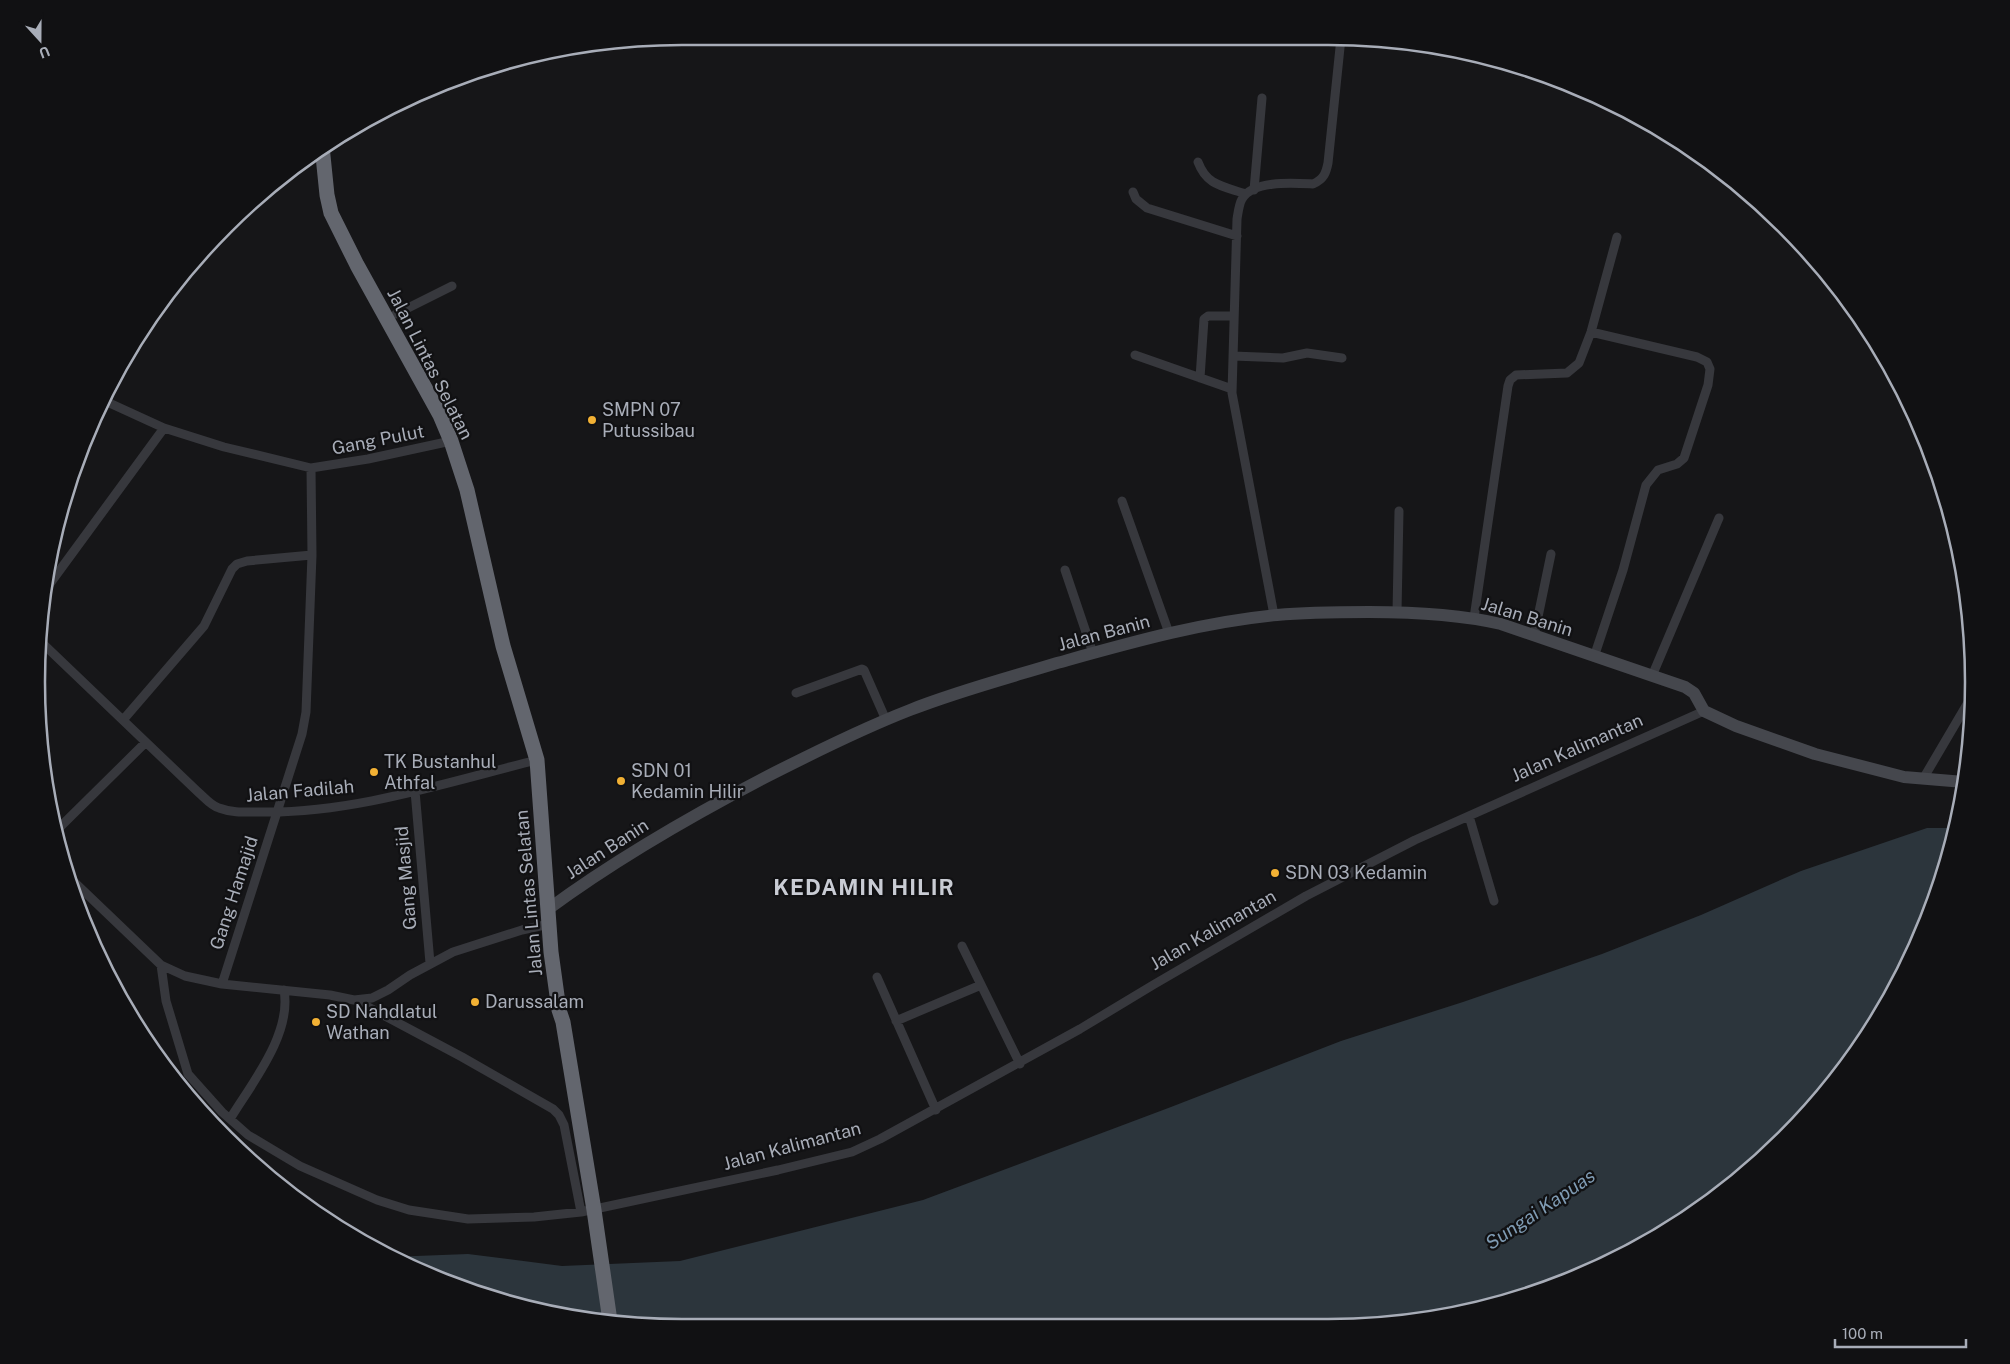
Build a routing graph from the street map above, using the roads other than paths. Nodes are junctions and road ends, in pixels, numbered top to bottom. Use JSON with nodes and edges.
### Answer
{"nodes":[{"id":1,"x":1340,"y":45,"type":"edge"},
{"id":2,"x":1262,"y":98,"type":"dead end"},
{"id":3,"x":332,"y":150,"type":"edge"},
{"id":4,"x":323,"y":156,"type":"edge"},
{"id":5,"x":1198,"y":162,"type":"dead end"},
{"id":6,"x":1133,"y":192,"type":"dead end"},
{"id":7,"x":1250,"y":192,"type":"junction"},
{"id":8,"x":1236,"y":236,"type":"junction"},
{"id":9,"x":1617,"y":237,"type":"dead end"},
{"id":10,"x":452,"y":286,"type":"dead end"},
{"id":11,"x":396,"y":314,"type":"junction"},
{"id":12,"x":1234,"y":316,"type":"junction"},
{"id":13,"x":1591,"y":332,"type":"junction"},
{"id":14,"x":1135,"y":356,"type":"dead end"},
{"id":15,"x":1233,"y":356,"type":"junction"},
{"id":16,"x":1342,"y":358,"type":"dead end"},
{"id":17,"x":418,"y":366,"type":"junction"},
{"id":18,"x":1200,"y":378,"type":"junction"},
{"id":19,"x":1232,"y":389,"type":"junction"},
{"id":20,"x":110,"y":403,"type":"edge"},
{"id":21,"x":164,"y":428,"type":"junction"},
{"id":22,"x":451,"y":441,"type":"junction"},
{"id":23,"x":311,"y":468,"type":"junction"},
{"id":24,"x":1122,"y":501,"type":"dead end"},
{"id":25,"x":1399,"y":511,"type":"dead end"},
{"id":26,"x":1719,"y":518,"type":"dead end"},
{"id":27,"x":1551,"y":554,"type":"dead end"},
{"id":28,"x":312,"y":555,"type":"junction"},
{"id":29,"x":1065,"y":570,"type":"dead end"},
{"id":30,"x":53,"y":579,"type":"edge"},
{"id":31,"x":1397,"y":612,"type":"junction"},
{"id":32,"x":1274,"y":615,"type":"junction"},
{"id":33,"x":500,"y":617,"type":"junction"},
{"id":34,"x":1474,"y":618,"type":"junction"},
{"id":35,"x":1169,"y":633,"type":"junction"},
{"id":36,"x":1534,"y":636,"type":"junction"},
{"id":37,"x":46,"y":646,"type":"edge"},
{"id":38,"x":1093,"y":653,"type":"junction"},
{"id":39,"x":1594,"y":656,"type":"junction"},
{"id":40,"x":1652,"y":676,"type":"junction"},
{"id":41,"x":796,"y":693,"type":"dead end"},
{"id":42,"x":1964,"y":709,"type":"edge"},
{"id":43,"x":1704,"y":711,"type":"junction"},
{"id":44,"x":123,"y":720,"type":"junction"},
{"id":45,"x":886,"y":720,"type":"junction"},
{"id":46,"x":145,"y":743,"type":"junction"},
{"id":47,"x":537,"y":760,"type":"junction"},
{"id":48,"x":1923,"y":780,"type":"junction"},
{"id":49,"x":1957,"y":782,"type":"edge"},
{"id":50,"x":415,"y":790,"type":"junction"},
{"id":51,"x":277,"y":813,"type":"junction"},
{"id":52,"x":1469,"y":816,"type":"junction"},
{"id":53,"x":62,"y":825,"type":"edge"},
{"id":54,"x":78,"y":885,"type":"edge"},
{"id":55,"x":1494,"y":901,"type":"dead end"},
{"id":56,"x":552,"y":922,"type":"junction"},
{"id":57,"x":962,"y":946,"type":"dead end"},
{"id":58,"x":430,"y":963,"type":"junction"},
{"id":59,"x":161,"y":965,"type":"junction"},
{"id":60,"x":877,"y":977,"type":"dead end"},
{"id":61,"x":222,"y":984,"type":"junction"},
{"id":62,"x":981,"y":985,"type":"junction"},
{"id":63,"x":284,"y":990,"type":"junction"},
{"id":64,"x":354,"y":1000,"type":"junction"},
{"id":65,"x":896,"y":1021,"type":"junction"},
{"id":66,"x":1020,"y":1064,"type":"junction"},
{"id":67,"x":936,"y":1110,"type":"junction"},
{"id":68,"x":230,"y":1119,"type":"junction"},
{"id":69,"x":588,"y":1211,"type":"junction"},
{"id":70,"x":609,"y":1315,"type":"edge"}],
"edges":[{"from":1,"to":7,"type":"street"},
{"from":2,"to":7,"type":"street"},
{"from":3,"to":11,"type":"highway","name":"Jalan Lintas Selatan"},
{"from":4,"to":17,"type":"highway","name":"Jalan Lintas Selatan"},
{"from":5,"to":7,"type":"street"},
{"from":6,"to":8,"type":"street"},
{"from":7,"to":8,"type":"street"},
{"from":8,"to":12,"type":"street"},
{"from":9,"to":13,"type":"street"},
{"from":10,"to":11,"type":"street"},
{"from":11,"to":17,"type":"highway","name":"Jalan Lintas Selatan"},
{"from":12,"to":15,"type":"street"},
{"from":12,"to":18,"type":"street"},
{"from":13,"to":34,"type":"street"},
{"from":13,"to":39,"type":"street"},
{"from":14,"to":18,"type":"street"},
{"from":15,"to":16,"type":"street"},
{"from":15,"to":19,"type":"street"},
{"from":17,"to":22,"type":"highway","name":"Jalan Lintas Selatan"},
{"from":17,"to":33,"type":"highway","name":"Jalan Lintas Selatan"},
{"from":18,"to":19,"type":"street"},
{"from":19,"to":32,"type":"street"},
{"from":20,"to":21,"type":"street"},
{"from":21,"to":23,"type":"street"},
{"from":21,"to":30,"type":"street"},
{"from":22,"to":23,"type":"street","name":"Gang Pulut"},
{"from":22,"to":33,"type":"highway","name":"Jalan Lintas Selatan"},
{"from":23,"to":28,"type":"street","name":"Gang Hamajid"},
{"from":24,"to":35,"type":"street"},
{"from":25,"to":31,"type":"street"},
{"from":26,"to":40,"type":"street"},
{"from":27,"to":36,"type":"street"},
{"from":28,"to":44,"type":"street"},
{"from":28,"to":51,"type":"street","name":"Gang Hamajid"},
{"from":29,"to":38,"type":"street"},
{"from":31,"to":32,"type":"street","name":"Jalan Banin"},
{"from":31,"to":34,"type":"street","name":"Jalan Banin"},
{"from":32,"to":35,"type":"street","name":"Jalan Banin"},
{"from":33,"to":47,"type":"highway","name":"Jalan Lintas Selatan"},
{"from":33,"to":56,"type":"highway","name":"Jalan Lintas Selatan"},
{"from":34,"to":36,"type":"street","name":"Jalan Banin"},
{"from":35,"to":38,"type":"street","name":"Jalan Banin"},
{"from":36,"to":39,"type":"street","name":"Jalan Banin"},
{"from":37,"to":44,"type":"street","name":"Jalan Fadilah"},
{"from":38,"to":45,"type":"street","name":"Jalan Banin"},
{"from":39,"to":40,"type":"street","name":"Jalan Banin"},
{"from":40,"to":43,"type":"street","name":"Jalan Banin"},
{"from":41,"to":45,"type":"street"},
{"from":42,"to":48,"type":"street"},
{"from":43,"to":48,"type":"street"},
{"from":43,"to":52,"type":"street","name":"Jalan Kalimantan"},
{"from":44,"to":46,"type":"street","name":"Jalan Fadilah"},
{"from":45,"to":56,"type":"street","name":"Jalan Banin"},
{"from":46,"to":51,"type":"street","name":"Jalan Fadilah"},
{"from":46,"to":53,"type":"street"},
{"from":47,"to":50,"type":"street","name":"Jalan Fadilah"},
{"from":47,"to":56,"type":"highway","name":"Jalan Lintas Selatan"},
{"from":48,"to":49,"type":"street"},
{"from":50,"to":51,"type":"street","name":"Jalan Fadilah"},
{"from":50,"to":58,"type":"street","name":"Gang Masjid"},
{"from":51,"to":61,"type":"street","name":"Gang Hamajid"},
{"from":52,"to":55,"type":"street"},
{"from":52,"to":66,"type":"street","name":"Jalan Kalimantan"},
{"from":54,"to":59,"type":"street","name":"Jalan Banin"},
{"from":56,"to":58,"type":"street","name":"Jalan Banin"},
{"from":56,"to":69,"type":"highway","name":"Jalan Lintas Selatan"},
{"from":57,"to":62,"type":"street"},
{"from":58,"to":64,"type":"street","name":"Jalan Banin"},
{"from":59,"to":61,"type":"street","name":"Jalan Banin"},
{"from":59,"to":68,"type":"street","name":"Jalan Kalimantan"},
{"from":60,"to":65,"type":"street"},
{"from":61,"to":63,"type":"street","name":"Jalan Banin"},
{"from":62,"to":65,"type":"street"},
{"from":62,"to":66,"type":"street"},
{"from":63,"to":64,"type":"street","name":"Jalan Banin"},
{"from":63,"to":68,"type":"street"},
{"from":64,"to":69,"type":"street"},
{"from":65,"to":67,"type":"street"},
{"from":66,"to":67,"type":"street","name":"Jalan Kalimantan"},
{"from":67,"to":69,"type":"street","name":"Jalan Kalimantan"},
{"from":68,"to":69,"type":"street","name":"Jalan Kalimantan"},
{"from":69,"to":70,"type":"highway","name":"Jalan Lintas Selatan"}]}
